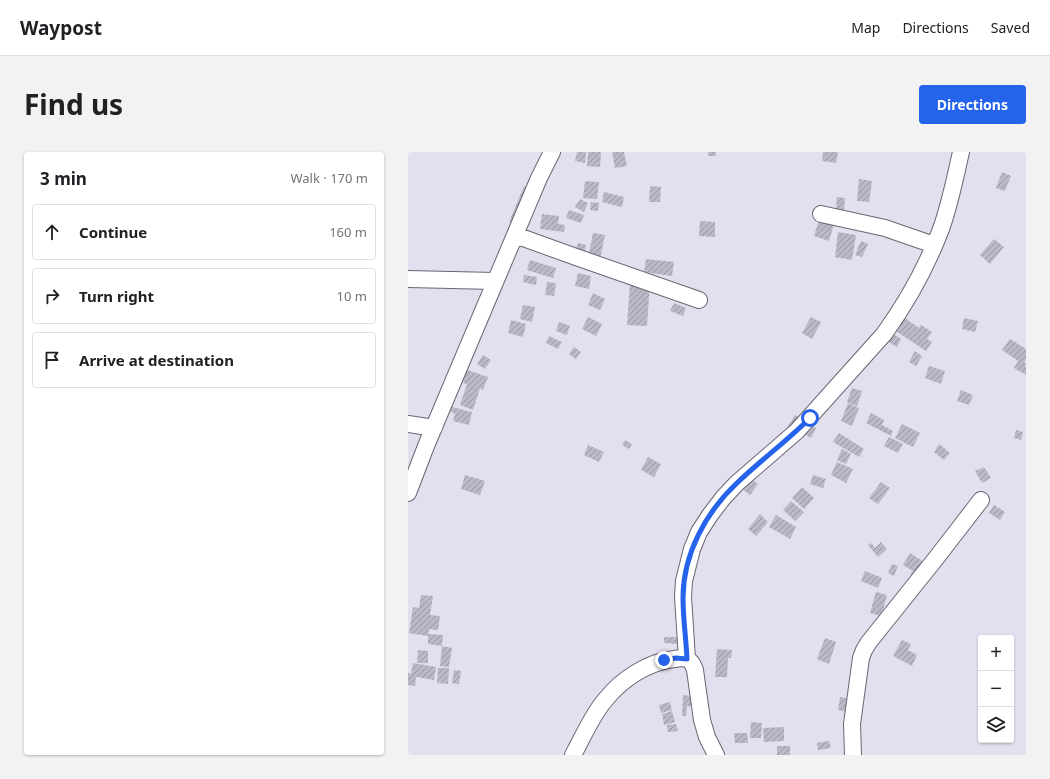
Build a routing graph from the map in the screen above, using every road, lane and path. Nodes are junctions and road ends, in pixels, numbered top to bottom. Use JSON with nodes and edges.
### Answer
{"nodes":[{"id":1,"x":552,"y":152,"type":"edge"},
{"id":2,"x":961,"y":152,"type":"edge"},
{"id":3,"x":821,"y":214,"type":"dead end"},
{"id":4,"x":515,"y":235,"type":"junction"},
{"id":5,"x":934,"y":245,"type":"junction"},
{"id":6,"x":408,"y":279,"type":"edge"},
{"id":7,"x":495,"y":281,"type":"junction"},
{"id":8,"x":699,"y":300,"type":"dead end"},
{"id":9,"x":408,"y":424,"type":"edge"},
{"id":10,"x":434,"y":428,"type":"junction"},
{"id":11,"x":408,"y":493,"type":"edge"},
{"id":12,"x":981,"y":500,"type":"dead end"},
{"id":13,"x":687,"y":659,"type":"junction"},
{"id":14,"x":573,"y":755,"type":"edge"},
{"id":15,"x":716,"y":755,"type":"edge"},
{"id":16,"x":853,"y":755,"type":"edge"}],
"edges":[{"from":1,"to":4,"type":"street"},
{"from":2,"to":5,"type":"street"},
{"from":3,"to":5,"type":"street"},
{"from":4,"to":7,"type":"street"},
{"from":4,"to":8,"type":"street"},
{"from":5,"to":13,"type":"street"},
{"from":6,"to":7,"type":"street"},
{"from":7,"to":10,"type":"street"},
{"from":9,"to":10,"type":"street"},
{"from":10,"to":11,"type":"street"},
{"from":12,"to":16,"type":"street"},
{"from":13,"to":14,"type":"street"},
{"from":13,"to":15,"type":"street"}]}
